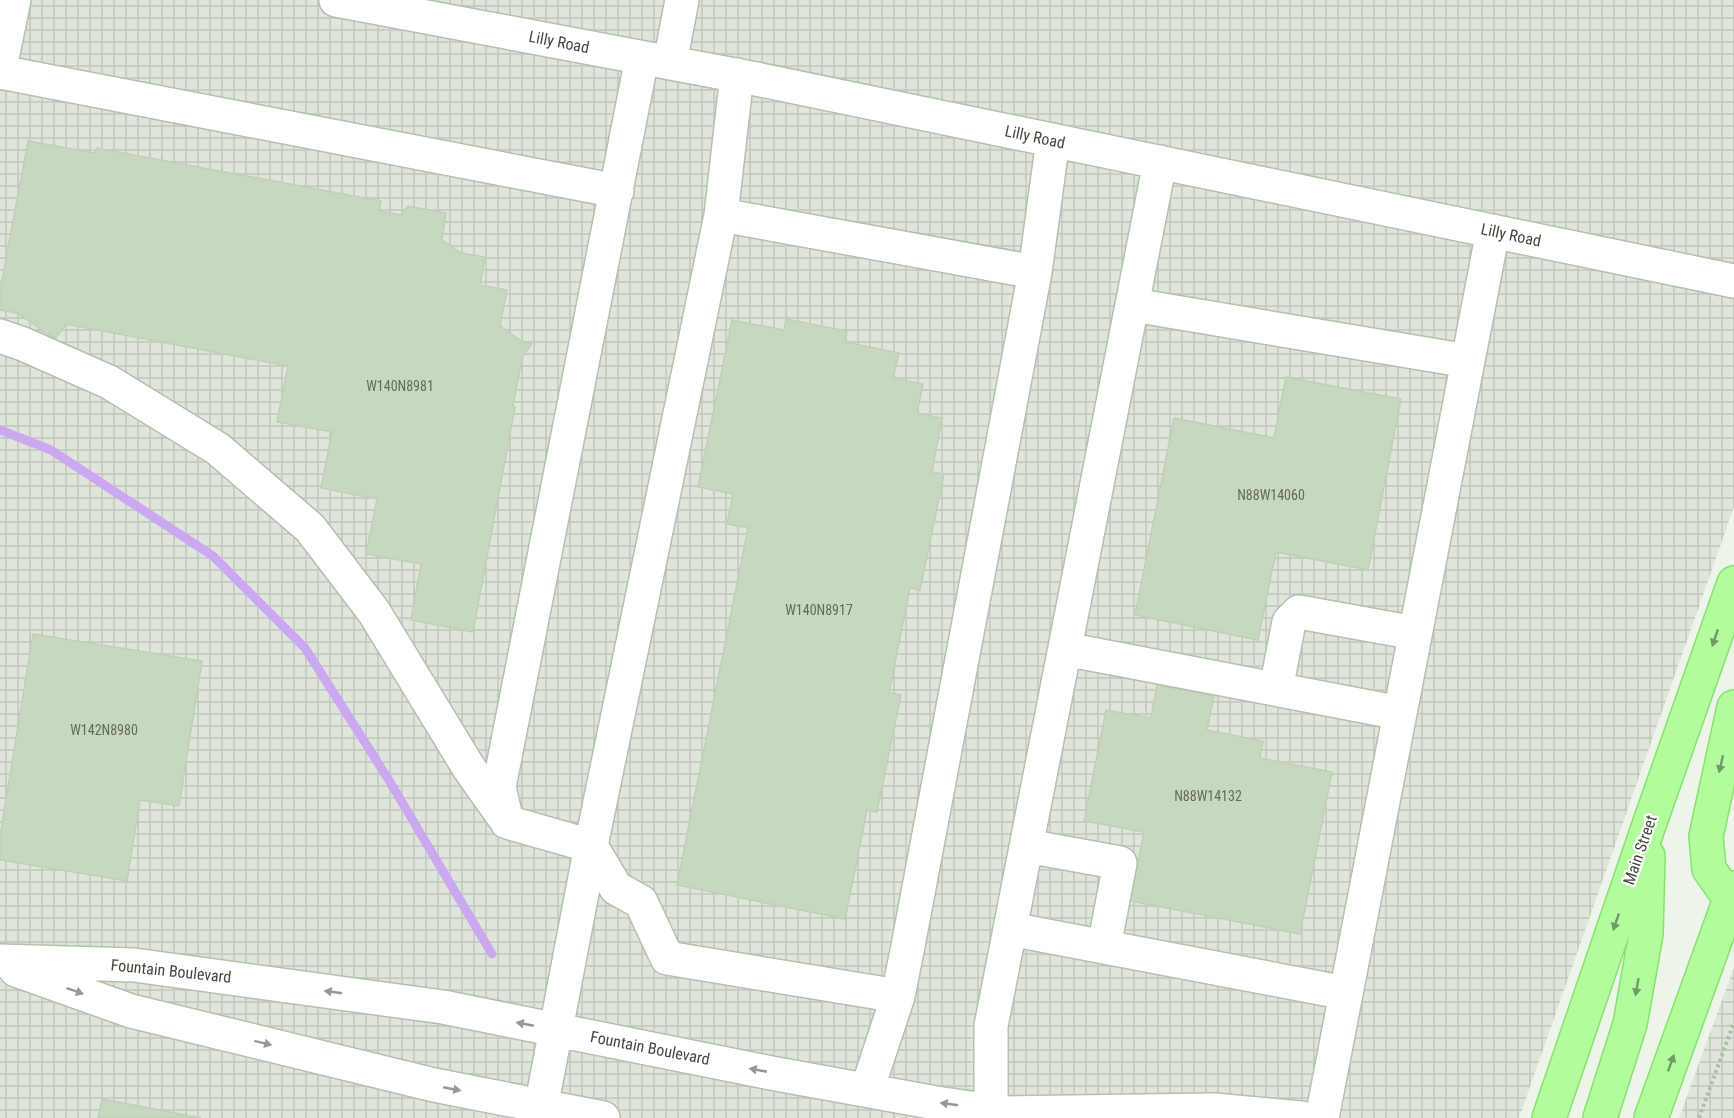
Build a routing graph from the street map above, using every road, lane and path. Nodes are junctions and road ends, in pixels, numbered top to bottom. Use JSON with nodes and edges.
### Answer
{"nodes":[{"id":1,"x":14,"y":0,"type":"edge"},
{"id":2,"x":336,"y":0,"type":"edge"},
{"id":3,"x":682,"y":0,"type":"edge"},
{"id":4,"x":656,"y":60,"type":"junction"},
{"id":5,"x":0,"y":70,"type":"edge"},
{"id":6,"x":736,"y":75,"type":"junction"},
{"id":7,"x":1053,"y":140,"type":"junction"},
{"id":8,"x":1160,"y":162,"type":"junction"},
{"id":9,"x":617,"y":191,"type":"junction"},
{"id":10,"x":721,"y":215,"type":"junction"},
{"id":11,"x":1493,"y":231,"type":"junction"},
{"id":12,"x":1035,"y":272,"type":"junction"},
{"id":13,"x":1734,"y":280,"type":"edge"},
{"id":14,"x":1132,"y":305,"type":"junction"},
{"id":15,"x":0,"y":336,"type":"edge"},
{"id":16,"x":1468,"y":361,"type":"junction"},
{"id":17,"x":1734,"y":583,"type":"edge"},
{"id":18,"x":1415,"y":633,"type":"junction"},
{"id":19,"x":1065,"y":649,"type":"junction"},
{"id":20,"x":1276,"y":689,"type":"junction"},
{"id":21,"x":1734,"y":706,"type":"edge"},
{"id":22,"x":1400,"y":713,"type":"junction"},
{"id":23,"x":507,"y":822,"type":"junction"},
{"id":24,"x":1649,"y":825,"type":"junction"},
{"id":25,"x":591,"y":846,"type":"junction"},
{"id":26,"x":1027,"y":846,"type":"junction"},
{"id":27,"x":1733,"y":896,"type":"edge"},
{"id":28,"x":1010,"y":929,"type":"junction"},
{"id":29,"x":1104,"y":947,"type":"junction"},
{"id":30,"x":0,"y":963,"type":"edge"},
{"id":31,"x":1346,"y":993,"type":"junction"},
{"id":32,"x":898,"y":996,"type":"junction"},
{"id":33,"x":1734,"y":1022,"type":"edge"},
{"id":34,"x":556,"y":1030,"type":"junction"},
{"id":35,"x":867,"y":1090,"type":"junction"},
{"id":36,"x":991,"y":1110,"type":"junction"},
{"id":37,"x":540,"y":1112,"type":"edge"},
{"id":38,"x":603,"y":1118,"type":"edge"},
{"id":39,"x":1301,"y":1118,"type":"edge"},
{"id":40,"x":1322,"y":1118,"type":"edge"},
{"id":41,"x":1549,"y":1118,"type":"edge"},
{"id":42,"x":1600,"y":1118,"type":"edge"},
{"id":43,"x":1651,"y":1118,"type":"edge"},
{"id":44,"x":1699,"y":1118,"type":"edge"}],
"edges":[{"from":1,"to":5,"type":"street"},
{"from":2,"to":4,"type":"street","name":"Lilly Road"},
{"from":3,"to":4,"type":"street"},
{"from":4,"to":6,"type":"street","name":"Lilly Road"},
{"from":4,"to":9,"type":"street"},
{"from":5,"to":9,"type":"street"},
{"from":6,"to":7,"type":"street","name":"Lilly Road"},
{"from":6,"to":10,"type":"street"},
{"from":7,"to":8,"type":"street","name":"Lilly Road"},
{"from":7,"to":12,"type":"street"},
{"from":8,"to":11,"type":"street","name":"Lilly Road"},
{"from":8,"to":14,"type":"street"},
{"from":9,"to":23,"type":"street"},
{"from":10,"to":12,"type":"street"},
{"from":10,"to":25,"type":"street"},
{"from":11,"to":13,"type":"street","name":"Lilly Road"},
{"from":11,"to":16,"type":"street"},
{"from":12,"to":32,"type":"street"},
{"from":14,"to":16,"type":"street"},
{"from":14,"to":19,"type":"street"},
{"from":15,"to":23,"type":"street"},
{"from":16,"to":18,"type":"street"},
{"from":17,"to":24,"type":"main road","name":"Main Street","one_way":true},
{"from":18,"to":20,"type":"street"},
{"from":18,"to":22,"type":"street"},
{"from":19,"to":20,"type":"street"},
{"from":19,"to":26,"type":"street"},
{"from":20,"to":22,"type":"street"},
{"from":21,"to":27,"type":"main road","one_way":true},
{"from":22,"to":31,"type":"street"},
{"from":23,"to":25,"type":"street"},
{"from":24,"to":41,"type":"main road","name":"Main Street","one_way":true},
{"from":24,"to":42,"type":"main road","one_way":true},
{"from":25,"to":32,"type":"street"},
{"from":25,"to":34,"type":"street"},
{"from":26,"to":28,"type":"street"},
{"from":26,"to":29,"type":"street"},
{"from":43,"to":27,"type":"main road","one_way":true},
{"from":28,"to":29,"type":"street"},
{"from":28,"to":36,"type":"street"},
{"from":29,"to":31,"type":"street"},
{"from":34,"to":30,"type":"street","name":"Fountain Boulevard","one_way":true},
{"from":30,"to":37,"type":"street","name":"Fountain Boulevard","one_way":true},
{"from":31,"to":40,"type":"street"},
{"from":32,"to":35,"type":"street"},
{"from":33,"to":44,"type":"path"},
{"from":35,"to":34,"type":"street","name":"Fountain Boulevard","one_way":true},
{"from":34,"to":37,"type":"street"},
{"from":36,"to":35,"type":"street","name":"Fountain Boulevard","one_way":true},
{"from":36,"to":39,"type":"street","name":"Fountain Boulevard"},
{"from":37,"to":38,"type":"street","name":"Fountain Boulevard"}]}
